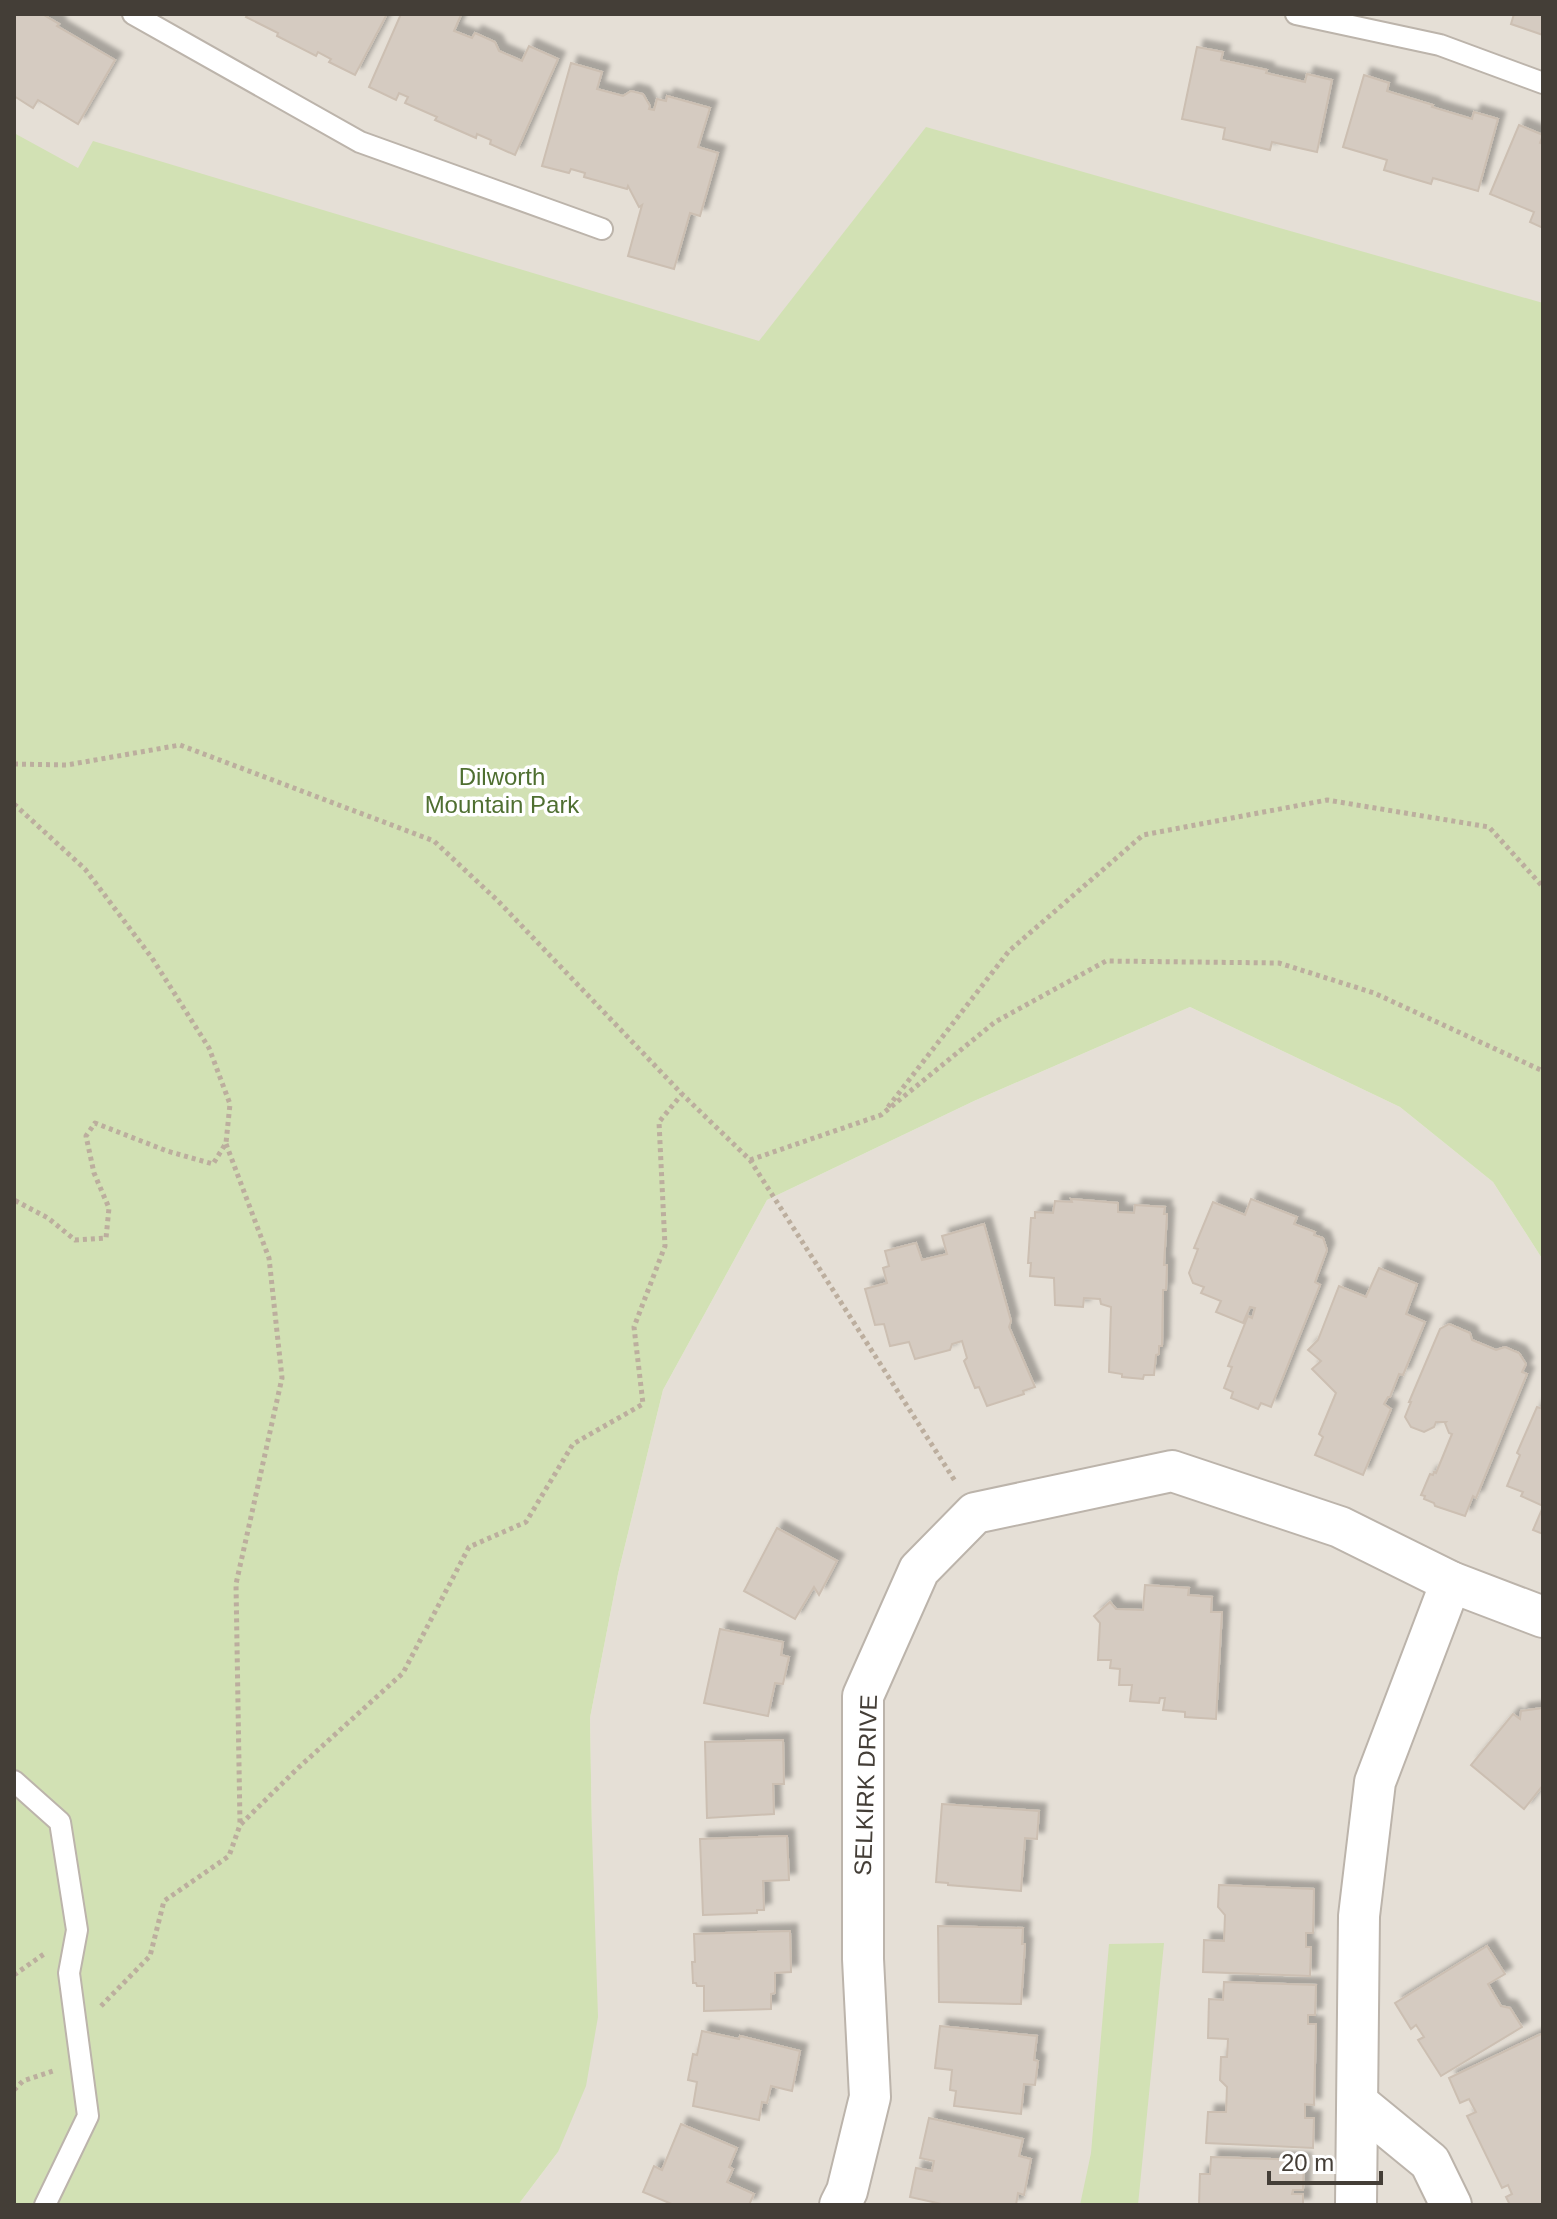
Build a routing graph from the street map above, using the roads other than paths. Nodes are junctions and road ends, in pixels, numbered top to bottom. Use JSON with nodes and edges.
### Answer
{"nodes":[{"id":1,"x":133,"y":14,"type":"edge"},
{"id":2,"x":1296,"y":14,"type":"edge"},
{"id":3,"x":1543,"y":83,"type":"edge"},
{"id":4,"x":602,"y":229,"type":"dead end"},
{"id":5,"x":1451,"y":1582,"type":"junction"},
{"id":6,"x":1543,"y":1617,"type":"edge"},
{"id":7,"x":14,"y":1781,"type":"edge"},
{"id":8,"x":1358,"y":2103,"type":"junction"},
{"id":9,"x":45,"y":2205,"type":"edge"},
{"id":10,"x":840,"y":2205,"type":"edge"},
{"id":11,"x":1356,"y":2205,"type":"edge"},
{"id":12,"x":1451,"y":2205,"type":"edge"}],
"edges":[{"from":1,"to":4,"type":"lane"},
{"from":2,"to":3,"type":"lane"},
{"from":5,"to":6,"type":"street"},
{"from":5,"to":8,"type":"street"},
{"from":5,"to":10,"type":"street","name":"SELKIRK DRIVE"},
{"from":7,"to":9,"type":"lane"},
{"from":8,"to":11,"type":"street"},
{"from":8,"to":12,"type":"street"}]}
